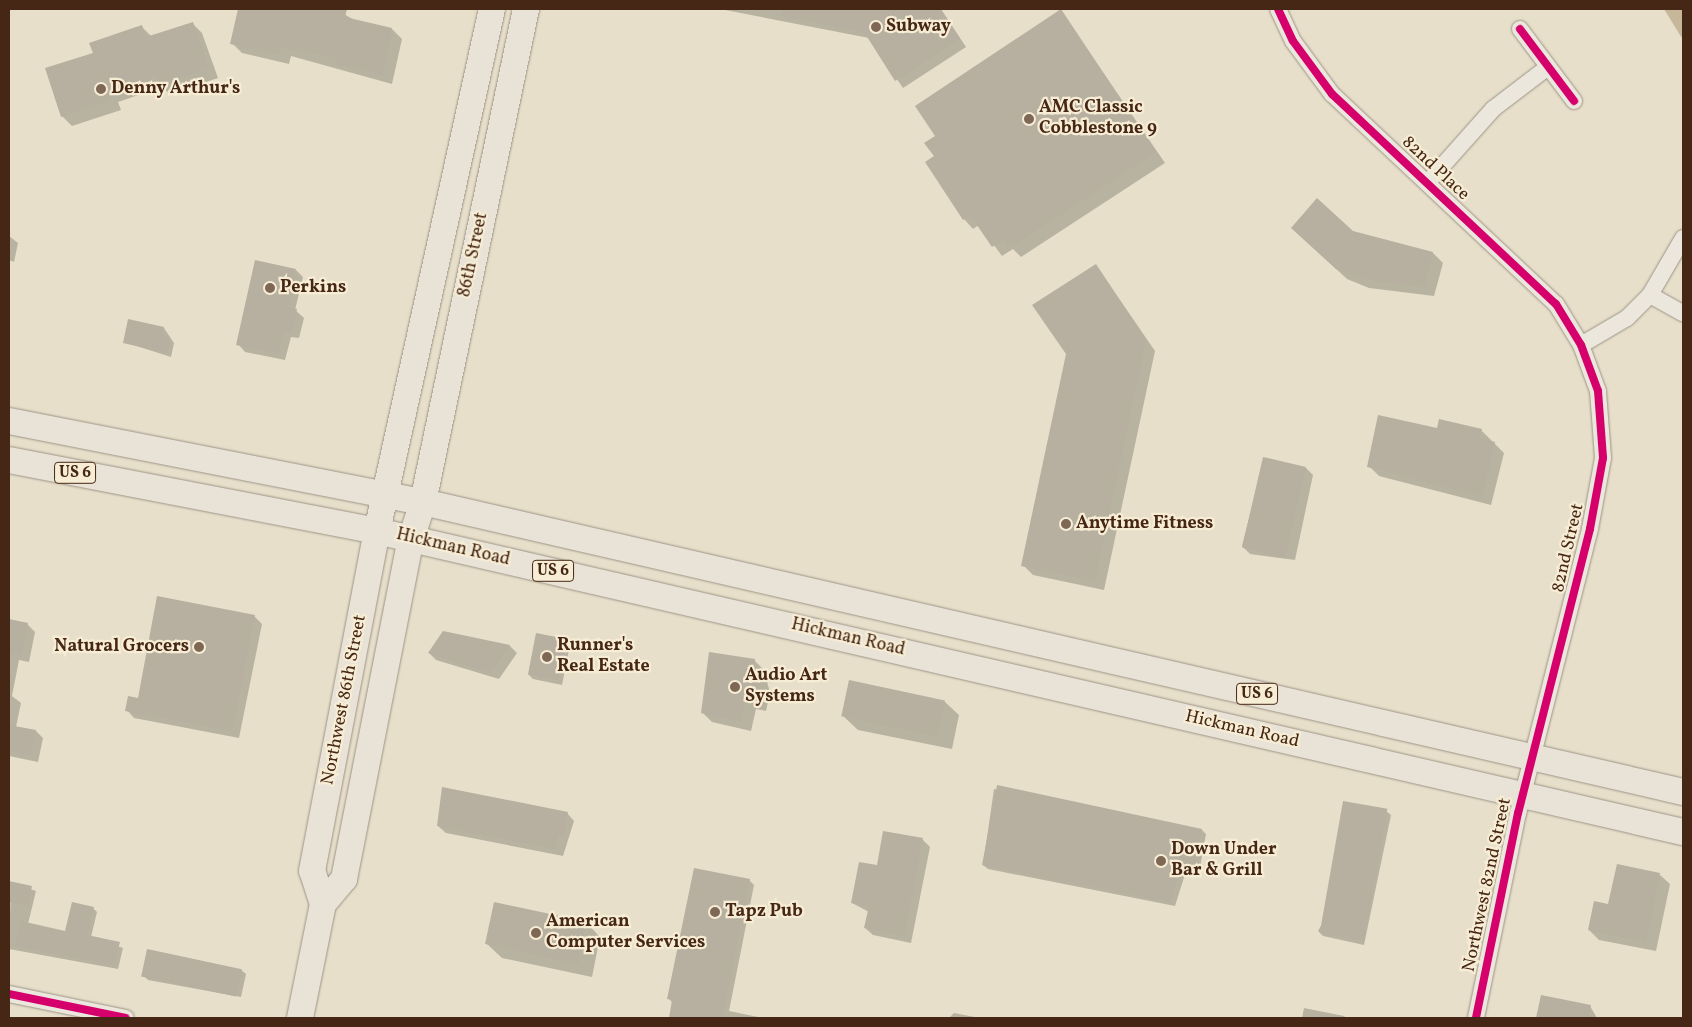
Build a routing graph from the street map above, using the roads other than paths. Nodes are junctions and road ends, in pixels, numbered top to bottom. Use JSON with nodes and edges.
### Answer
{"nodes":[{"id":1,"x":492,"y":9,"type":"edge"},
{"id":2,"x":526,"y":9,"type":"edge"},
{"id":3,"x":1278,"y":9,"type":"edge"},
{"id":4,"x":1520,"y":29,"type":"dead end"},
{"id":5,"x":1548,"y":67,"type":"junction"},
{"id":6,"x":1574,"y":101,"type":"dead end"},
{"id":7,"x":1428,"y":182,"type":"junction"},
{"id":8,"x":1683,"y":238,"type":"edge"},
{"id":9,"x":1650,"y":295,"type":"junction"},
{"id":10,"x":1683,"y":313,"type":"edge"},
{"id":11,"x":1581,"y":345,"type":"junction"},
{"id":12,"x":9,"y":421,"type":"edge"},
{"id":13,"x":9,"y":460,"type":"edge"},
{"id":14,"x":387,"y":495,"type":"junction"},
{"id":15,"x":423,"y":502,"type":"junction"},
{"id":16,"x":377,"y":531,"type":"junction"},
{"id":17,"x":411,"y":539,"type":"junction"},
{"id":18,"x":1532,"y":758,"type":"junction"},
{"id":19,"x":1683,"y":792,"type":"edge"},
{"id":20,"x":1523,"y":794,"type":"junction"},
{"id":21,"x":1683,"y":832,"type":"edge"},
{"id":22,"x":323,"y":904,"type":"junction"},
{"id":23,"x":9,"y":994,"type":"edge"},
{"id":24,"x":126,"y":1018,"type":"edge"},
{"id":25,"x":300,"y":1018,"type":"edge"},
{"id":26,"x":1476,"y":1018,"type":"edge"}],
"edges":[{"from":1,"to":14,"type":"main road","name":"86th Street"},
{"from":2,"to":15,"type":"main road","name":"86th Street"},
{"from":3,"to":7,"type":"street","name":"82nd Place"},
{"from":4,"to":5,"type":"street"},
{"from":5,"to":6,"type":"street"},
{"from":5,"to":7,"type":"street"},
{"from":7,"to":11,"type":"street","name":"82nd Place"},
{"from":8,"to":9,"type":"street"},
{"from":9,"to":10,"type":"street"},
{"from":9,"to":11,"type":"street"},
{"from":11,"to":18,"type":"street","name":"82nd Street"},
{"from":12,"to":14,"type":"main road","number":"US 6"},
{"from":13,"to":16,"type":"main road","name":"Hickman Road","number":"US 6"},
{"from":14,"to":15,"type":"main road","number":"US 6"},
{"from":14,"to":16,"type":"main road","name":"Northwest 86th Street"},
{"from":15,"to":17,"type":"main road","name":"Northwest 86th Street"},
{"from":15,"to":18,"type":"main road","number":"US 6"},
{"from":16,"to":17,"type":"main road","name":"Hickman Road","number":"US 6"},
{"from":16,"to":22,"type":"main road","name":"Northwest 86th Street"},
{"from":17,"to":20,"type":"main road","name":"Hickman Road","number":"US 6"},
{"from":17,"to":22,"type":"main road","name":"Northwest 86th Street"},
{"from":18,"to":19,"type":"main road","number":"US 6"},
{"from":18,"to":20,"type":"street","name":"Northwest 82nd Street"},
{"from":20,"to":21,"type":"main road","name":"Hickman Road","number":"US 6"},
{"from":20,"to":26,"type":"street","name":"Northwest 82nd Street"},
{"from":22,"to":25,"type":"main road","name":"Northwest 86th Street"},
{"from":23,"to":24,"type":"street"}]}
